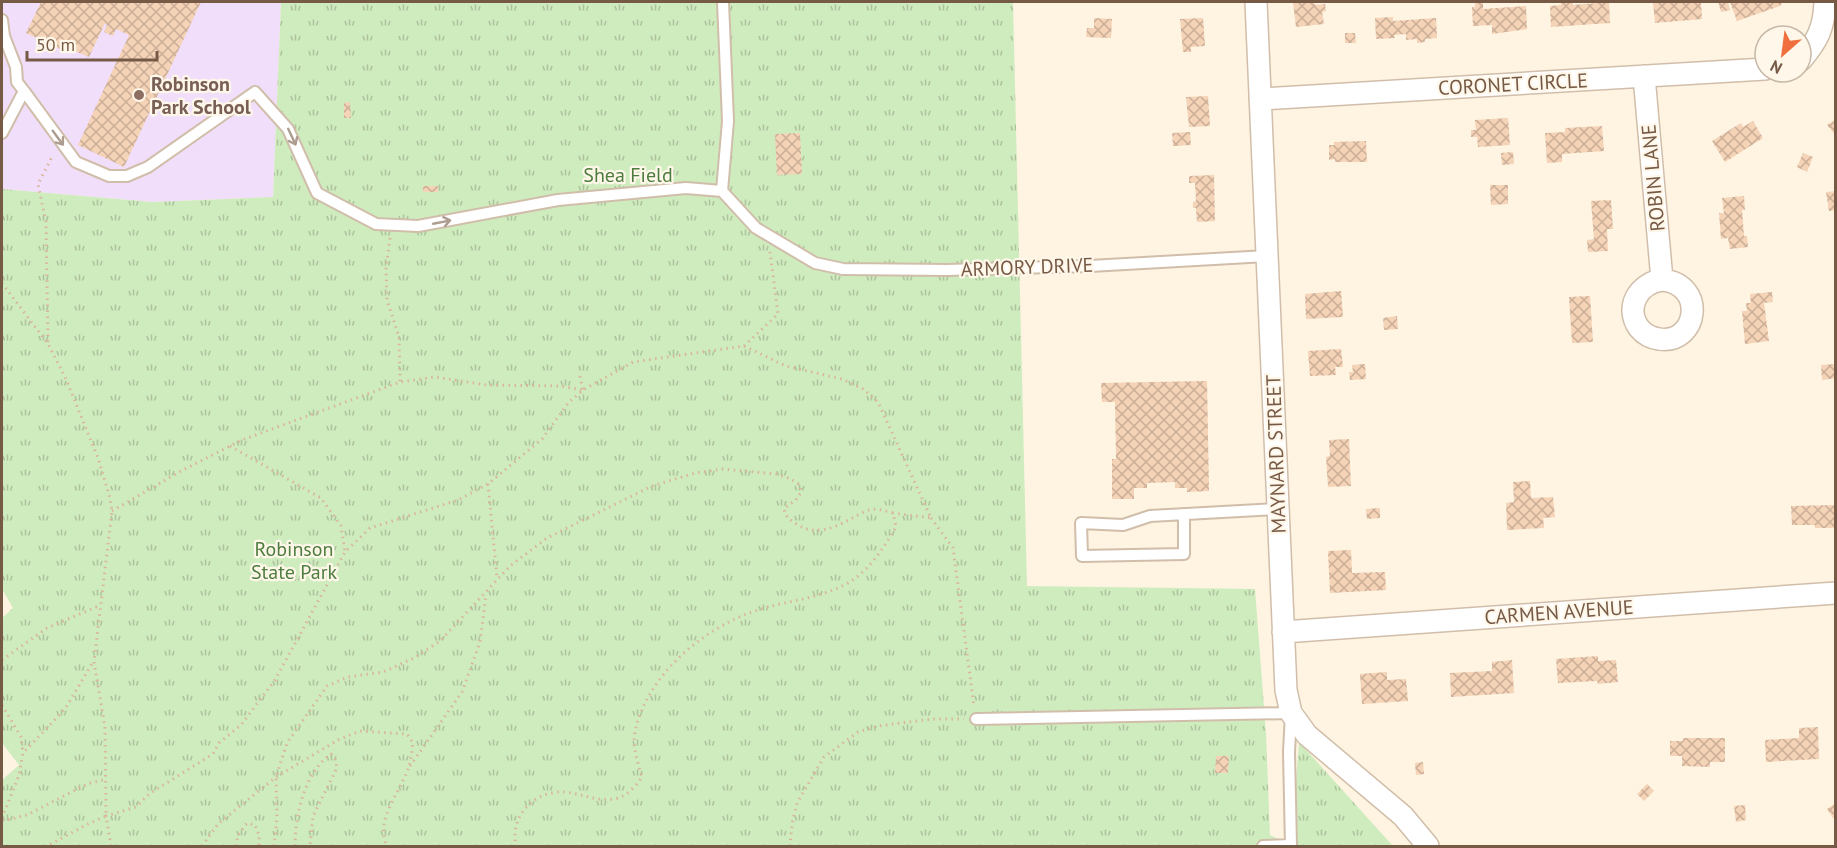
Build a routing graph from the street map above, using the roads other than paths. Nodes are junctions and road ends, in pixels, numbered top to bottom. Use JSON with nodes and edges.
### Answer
{"nodes":[{"id":1,"x":723,"y":2,"type":"edge"},
{"id":2,"x":1256,"y":2,"type":"edge"},
{"id":3,"x":1825,"y":2,"type":"edge"},
{"id":4,"x":2,"y":20,"type":"edge"},
{"id":5,"x":3,"y":37,"type":"edge"},
{"id":6,"x":1813,"y":45,"type":"edge"},
{"id":7,"x":1753,"y":70,"type":"edge"},
{"id":8,"x":1644,"y":76,"type":"junction"},
{"id":9,"x":24,"y":91,"type":"junction"},
{"id":10,"x":1260,"y":99,"type":"junction"},
{"id":11,"x":2,"y":133,"type":"edge"},
{"id":12,"x":722,"y":191,"type":"junction"},
{"id":13,"x":1267,"y":256,"type":"junction"},
{"id":14,"x":1662,"y":280,"type":"dead end"},
{"id":15,"x":1278,"y":509,"type":"junction"},
{"id":16,"x":1184,"y":514,"type":"junction"},
{"id":17,"x":1836,"y":593,"type":"edge"},
{"id":18,"x":1283,"y":632,"type":"junction"},
{"id":19,"x":1291,"y":713,"type":"junction"},
{"id":20,"x":976,"y":719,"type":"road end"},
{"id":21,"x":1263,"y":846,"type":"edge"},
{"id":22,"x":1291,"y":846,"type":"edge"},
{"id":23,"x":1428,"y":846,"type":"edge"}],
"edges":[{"from":1,"to":12,"type":"lane"},
{"from":2,"to":10,"type":"street","name":"MAYNARD STREET"},
{"from":3,"to":6,"type":"street"},
{"from":4,"to":5,"type":"lane"},
{"from":5,"to":9,"type":"lane"},
{"from":7,"to":8,"type":"street","name":"CORONET CIRCLE"},
{"from":8,"to":10,"type":"street","name":"CORONET CIRCLE"},
{"from":8,"to":14,"type":"street","name":"ROBIN LANE"},
{"from":9,"to":11,"type":"lane"},
{"from":9,"to":12,"type":"lane","one_way":true},
{"from":10,"to":13,"type":"street","name":"MAYNARD STREET"},
{"from":12,"to":13,"type":"lane","name":"ARMORY DRIVE"},
{"from":13,"to":15,"type":"street","name":"MAYNARD STREET"},
{"from":15,"to":16,"type":"lane"},
{"from":15,"to":18,"type":"street","name":"MAYNARD STREET"},
{"from":16,"to":16,"type":"lane"},
{"from":17,"to":18,"type":"street","name":"CARMEN AVENUE"},
{"from":18,"to":19,"type":"street","name":"MAYNARD STREET"},
{"from":19,"to":20,"type":"lane"},
{"from":19,"to":22,"type":"lane"},
{"from":19,"to":23,"type":"street","name":"MAYNARD STREET"},
{"from":21,"to":22,"type":"lane"}]}
